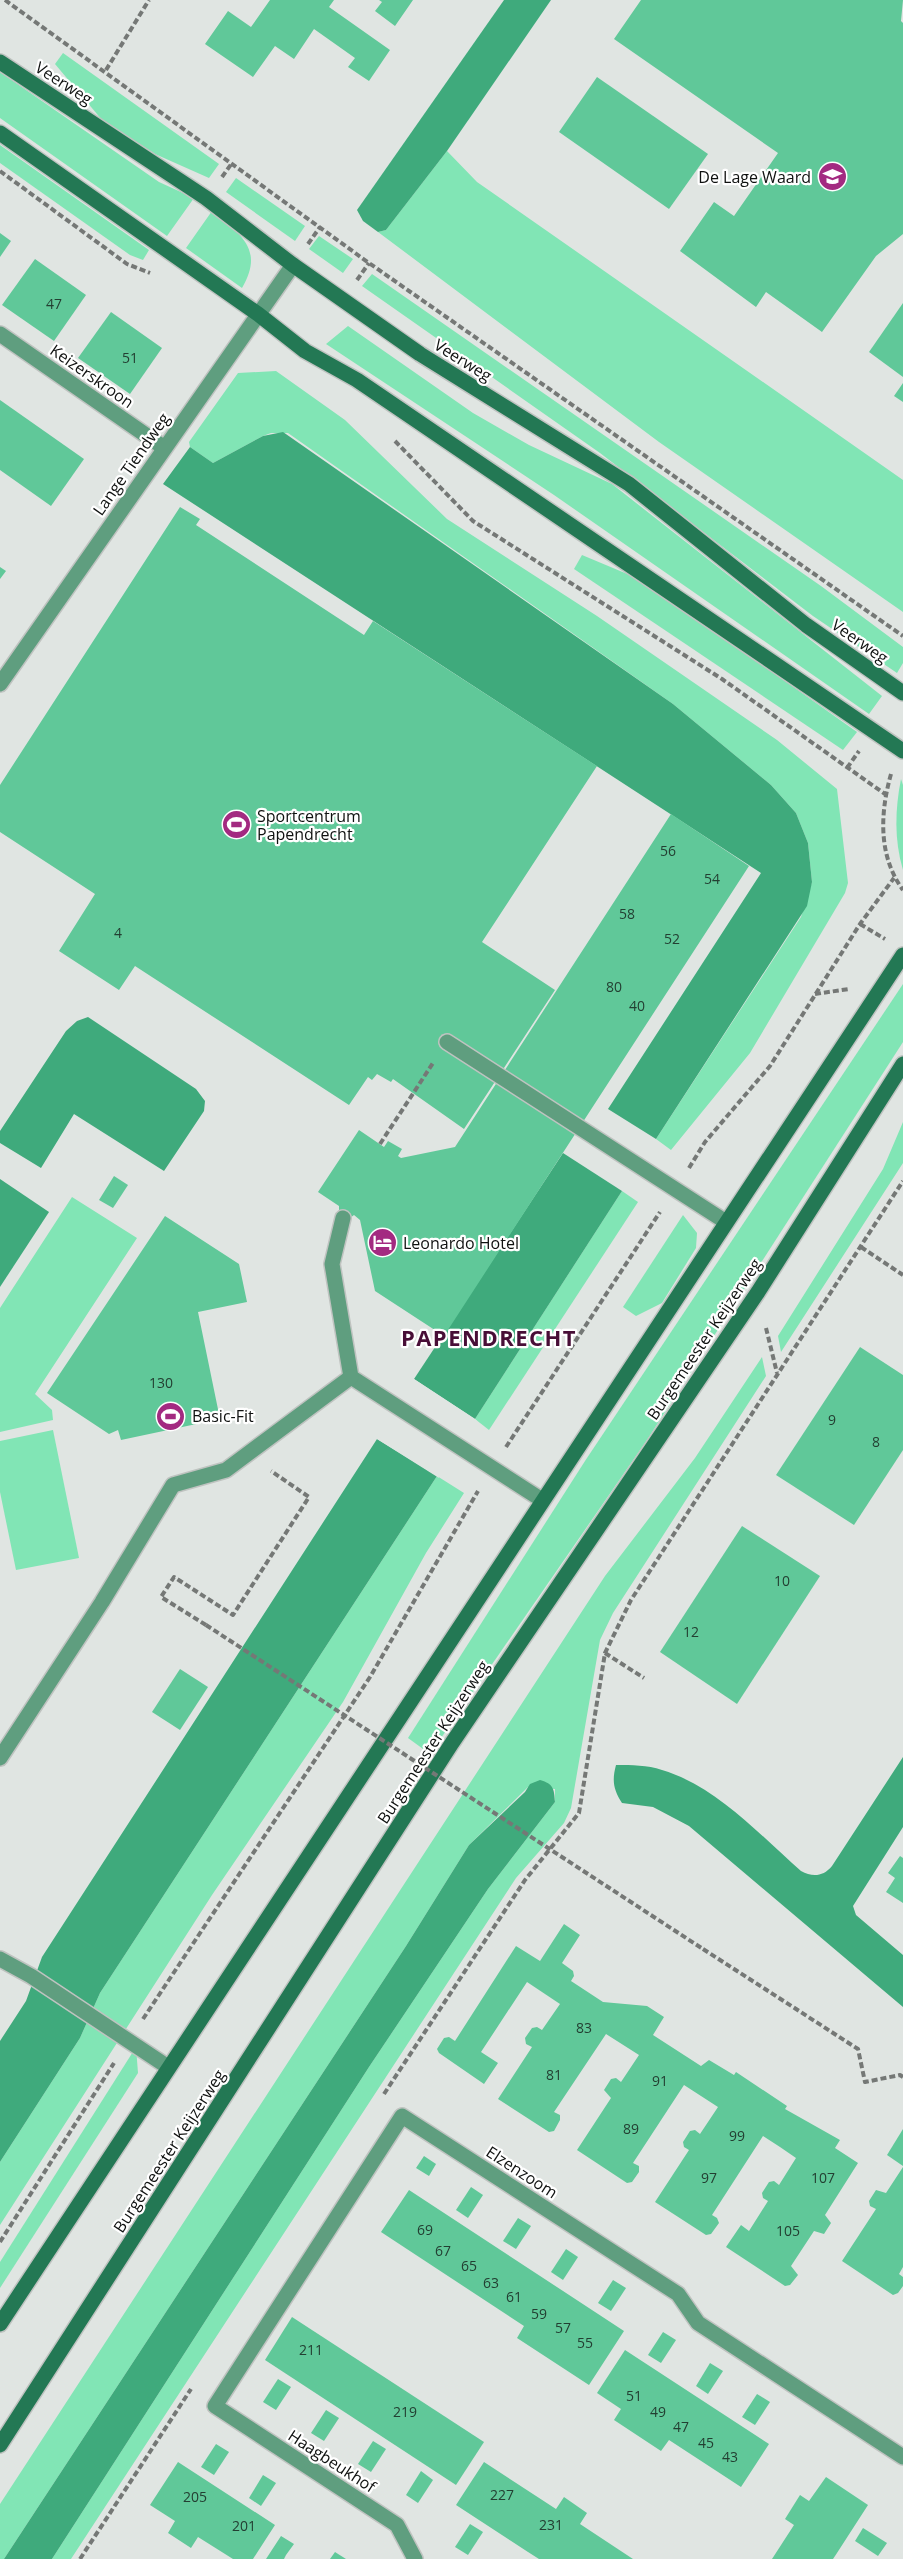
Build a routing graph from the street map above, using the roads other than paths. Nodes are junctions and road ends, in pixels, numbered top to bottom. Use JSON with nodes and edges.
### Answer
{"nodes":[{"id":1,"x":0,"y":62,"type":"edge"},
{"id":2,"x":0,"y":133,"type":"edge"},
{"id":3,"x":292,"y":265,"type":"junction"},
{"id":4,"x":258,"y":314,"type":"junction"},
{"id":5,"x":0,"y":334,"type":"edge"},
{"id":6,"x":163,"y":447,"type":"junction"},
{"id":7,"x":0,"y":684,"type":"edge"},
{"id":8,"x":903,"y":693,"type":"edge"},
{"id":9,"x":903,"y":751,"type":"edge"},
{"id":10,"x":903,"y":955,"type":"edge"},
{"id":11,"x":447,"y":1042,"type":"road end"},
{"id":12,"x":903,"y":1064,"type":"edge"},
{"id":13,"x":343,"y":1218,"type":"dead end"},
{"id":14,"x":726,"y":1221,"type":"junction"},
{"id":15,"x":351,"y":1377,"type":"junction"},
{"id":16,"x":542,"y":1500,"type":"junction"},
{"id":17,"x":0,"y":1758,"type":"edge"},
{"id":18,"x":0,"y":1959,"type":"edge"},
{"id":19,"x":168,"y":2067,"type":"junction"},
{"id":20,"x":0,"y":2324,"type":"edge"},
{"id":21,"x":215,"y":2406,"type":"joint"},
{"id":22,"x":0,"y":2445,"type":"edge"},
{"id":23,"x":903,"y":2457,"type":"edge"},
{"id":24,"x":415,"y":2559,"type":"edge"}],
"edges":[{"from":1,"to":3,"type":"main road","name":"Veerweg"},
{"from":2,"to":4,"type":"main road"},
{"from":3,"to":4,"type":"street","name":"Lange Tiendweg"},
{"from":3,"to":8,"type":"main road","name":"Veerweg"},
{"from":4,"to":6,"type":"street","name":"Lange Tiendweg"},
{"from":4,"to":9,"type":"main road"},
{"from":5,"to":6,"type":"street","name":"Keizerskroon"},
{"from":6,"to":7,"type":"street","name":"Lange Tiendweg"},
{"from":10,"to":14,"type":"main road"},
{"from":11,"to":14,"type":"street"},
{"from":12,"to":22,"type":"main road","name":"Burgemeester Keijzerweg"},
{"from":13,"to":15,"type":"street"},
{"from":14,"to":16,"type":"main road"},
{"from":15,"to":16,"type":"street"},
{"from":15,"to":17,"type":"street"},
{"from":16,"to":19,"type":"main road"},
{"from":18,"to":19,"type":"street"},
{"from":19,"to":20,"type":"main road"},
{"from":21,"to":23,"type":"street","name":"Elzenzoom"},
{"from":21,"to":24,"type":"street","name":"Haagbeukhof"}]}
